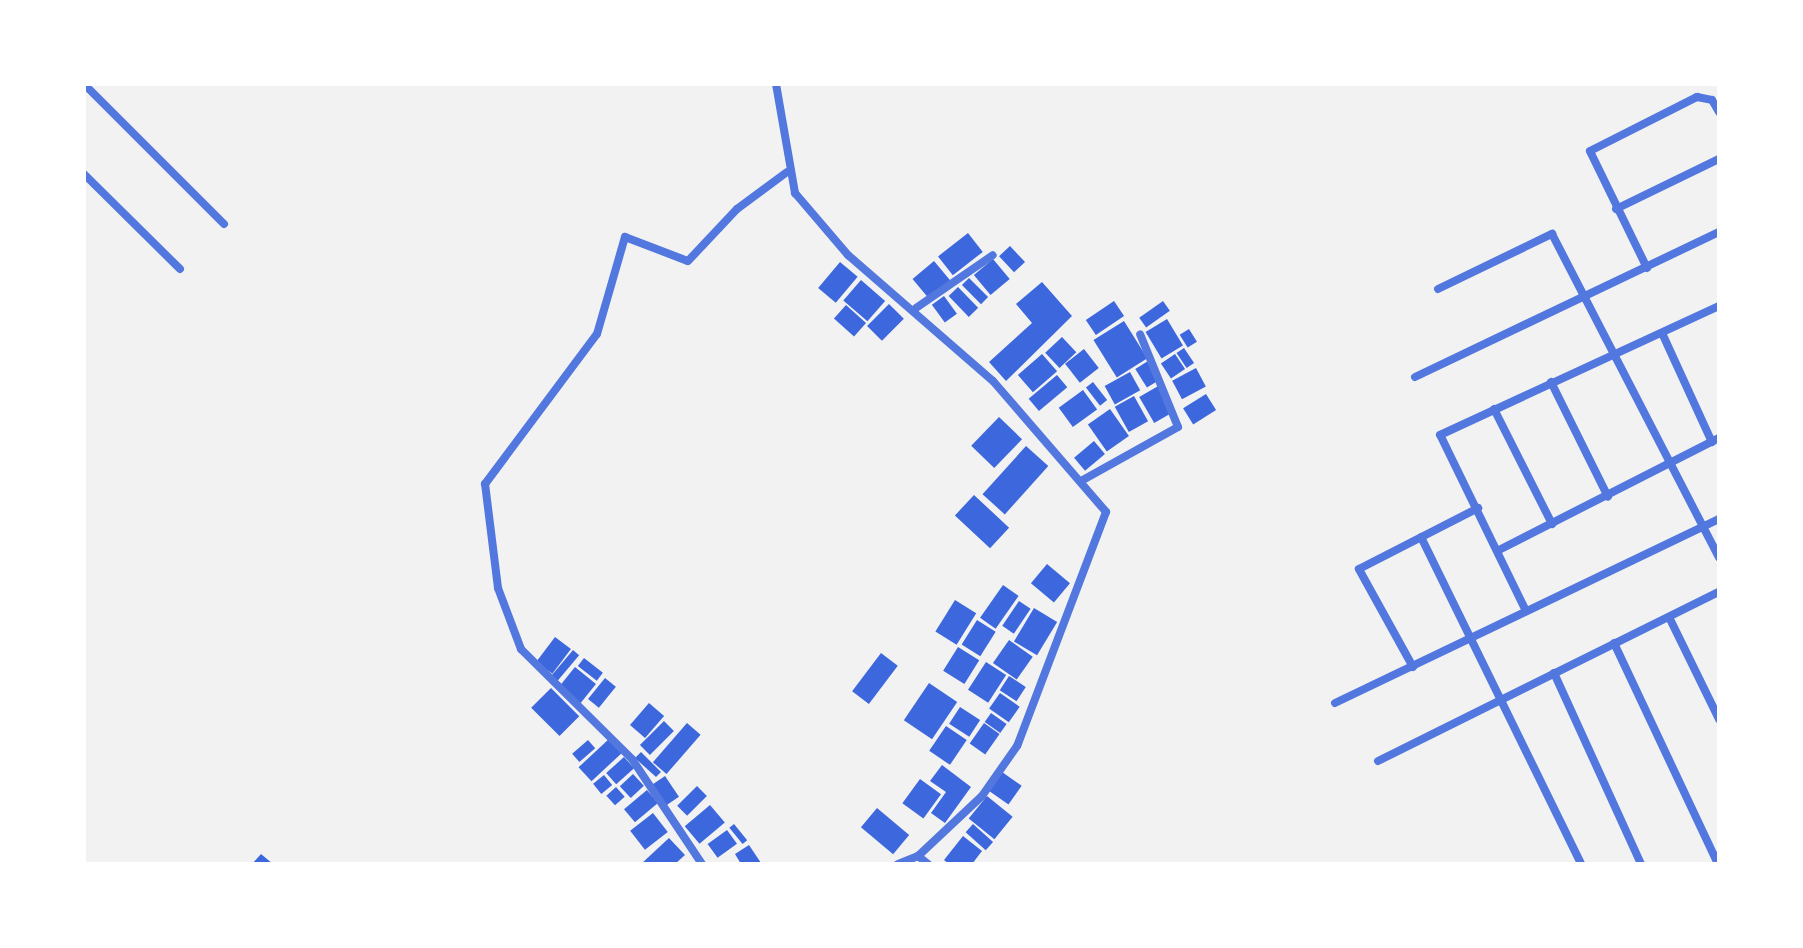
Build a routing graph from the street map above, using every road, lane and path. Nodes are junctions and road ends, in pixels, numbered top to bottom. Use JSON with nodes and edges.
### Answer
{"nodes":[{"id":1,"x":84,"y":84,"type":"edge"},
{"id":2,"x":776,"y":84,"type":"edge"},
{"id":3,"x":1719,"y":112,"type":"edge"},
{"id":4,"x":1719,"y":159,"type":"edge"},
{"id":5,"x":787,"y":172,"type":"junction"},
{"id":6,"x":84,"y":174,"type":"edge"},
{"id":7,"x":1616,"y":209,"type":"junction"},
{"id":8,"x":224,"y":224,"type":"dead end"},
{"id":9,"x":1719,"y":232,"type":"edge"},
{"id":10,"x":993,"y":255,"type":"dead end"},
{"id":11,"x":1647,"y":268,"type":"junction"},
{"id":12,"x":180,"y":269,"type":"dead end"},
{"id":13,"x":1438,"y":289,"type":"dead end"},
{"id":14,"x":1583,"y":298,"type":"junction"},
{"id":15,"x":916,"y":308,"type":"junction"},
{"id":16,"x":1717,"y":308,"type":"edge"},
{"id":17,"x":1719,"y":318,"type":"edge"},
{"id":18,"x":1662,"y":333,"type":"junction"},
{"id":19,"x":1140,"y":334,"type":"dead end"},
{"id":20,"x":1616,"y":351,"type":"junction"},
{"id":21,"x":1415,"y":377,"type":"dead end"},
{"id":22,"x":1551,"y":382,"type":"junction"},
{"id":23,"x":1494,"y":409,"type":"junction"},
{"id":24,"x":1715,"y":440,"type":"edge"},
{"id":25,"x":1672,"y":466,"type":"junction"},
{"id":26,"x":1081,"y":481,"type":"junction"},
{"id":27,"x":1608,"y":497,"type":"junction"},
{"id":28,"x":1478,"y":508,"type":"junction"},
{"id":29,"x":1719,"y":519,"type":"edge"},
{"id":30,"x":1552,"y":524,"type":"junction"},
{"id":31,"x":1703,"y":525,"type":"junction"},
{"id":32,"x":1421,"y":537,"type":"junction"},
{"id":33,"x":1499,"y":550,"type":"junction"},
{"id":34,"x":1719,"y":557,"type":"edge"},
{"id":35,"x":1719,"y":592,"type":"edge"},
{"id":36,"x":1526,"y":611,"type":"junction"},
{"id":37,"x":1669,"y":617,"type":"junction"},
{"id":38,"x":1474,"y":636,"type":"junction"},
{"id":39,"x":1614,"y":643,"type":"junction"},
{"id":40,"x":1413,"y":667,"type":"junction"},
{"id":41,"x":1554,"y":673,"type":"junction"},
{"id":42,"x":1504,"y":698,"type":"junction"},
{"id":43,"x":1335,"y":703,"type":"dead end"},
{"id":44,"x":1719,"y":719,"type":"edge"},
{"id":45,"x":1378,"y":761,"type":"dead end"},
{"id":46,"x":918,"y":856,"type":"junction"},
{"id":47,"x":702,"y":864,"type":"edge"},
{"id":48,"x":898,"y":864,"type":"edge"},
{"id":49,"x":928,"y":864,"type":"edge"},
{"id":50,"x":1581,"y":864,"type":"edge"},
{"id":51,"x":1641,"y":864,"type":"edge"},
{"id":52,"x":1718,"y":864,"type":"edge"}],
"edges":[{"from":1,"to":8,"type":"street"},
{"from":2,"to":5,"type":"street"},
{"from":3,"to":7,"type":"street"},
{"from":4,"to":7,"type":"street"},
{"from":5,"to":15,"type":"street"},
{"from":5,"to":47,"type":"street"},
{"from":6,"to":12,"type":"street"},
{"from":7,"to":11,"type":"street"},
{"from":9,"to":11,"type":"street"},
{"from":10,"to":15,"type":"street"},
{"from":11,"to":14,"type":"street"},
{"from":13,"to":14,"type":"street"},
{"from":14,"to":20,"type":"street"},
{"from":14,"to":21,"type":"street"},
{"from":15,"to":26,"type":"street"},
{"from":16,"to":17,"type":"street"},
{"from":16,"to":18,"type":"street"},
{"from":18,"to":20,"type":"street"},
{"from":18,"to":24,"type":"street"},
{"from":19,"to":26,"type":"street"},
{"from":20,"to":22,"type":"street"},
{"from":20,"to":25,"type":"street"},
{"from":22,"to":23,"type":"street"},
{"from":22,"to":27,"type":"street"},
{"from":23,"to":28,"type":"street"},
{"from":23,"to":30,"type":"street"},
{"from":24,"to":25,"type":"street"},
{"from":25,"to":27,"type":"street"},
{"from":25,"to":31,"type":"street"},
{"from":26,"to":46,"type":"street"},
{"from":27,"to":30,"type":"street"},
{"from":28,"to":32,"type":"street"},
{"from":28,"to":33,"type":"street"},
{"from":29,"to":31,"type":"street"},
{"from":30,"to":33,"type":"street"},
{"from":31,"to":34,"type":"street"},
{"from":31,"to":36,"type":"street"},
{"from":32,"to":38,"type":"street"},
{"from":32,"to":40,"type":"street"},
{"from":33,"to":36,"type":"street"},
{"from":35,"to":37,"type":"street"},
{"from":36,"to":38,"type":"street"},
{"from":37,"to":39,"type":"street"},
{"from":37,"to":44,"type":"street"},
{"from":38,"to":40,"type":"street"},
{"from":38,"to":42,"type":"street"},
{"from":39,"to":41,"type":"street"},
{"from":39,"to":52,"type":"street"},
{"from":40,"to":43,"type":"street"},
{"from":41,"to":42,"type":"street"},
{"from":41,"to":51,"type":"street"},
{"from":42,"to":45,"type":"street"},
{"from":42,"to":50,"type":"street"},
{"from":46,"to":48,"type":"street"},
{"from":46,"to":49,"type":"street"}]}
